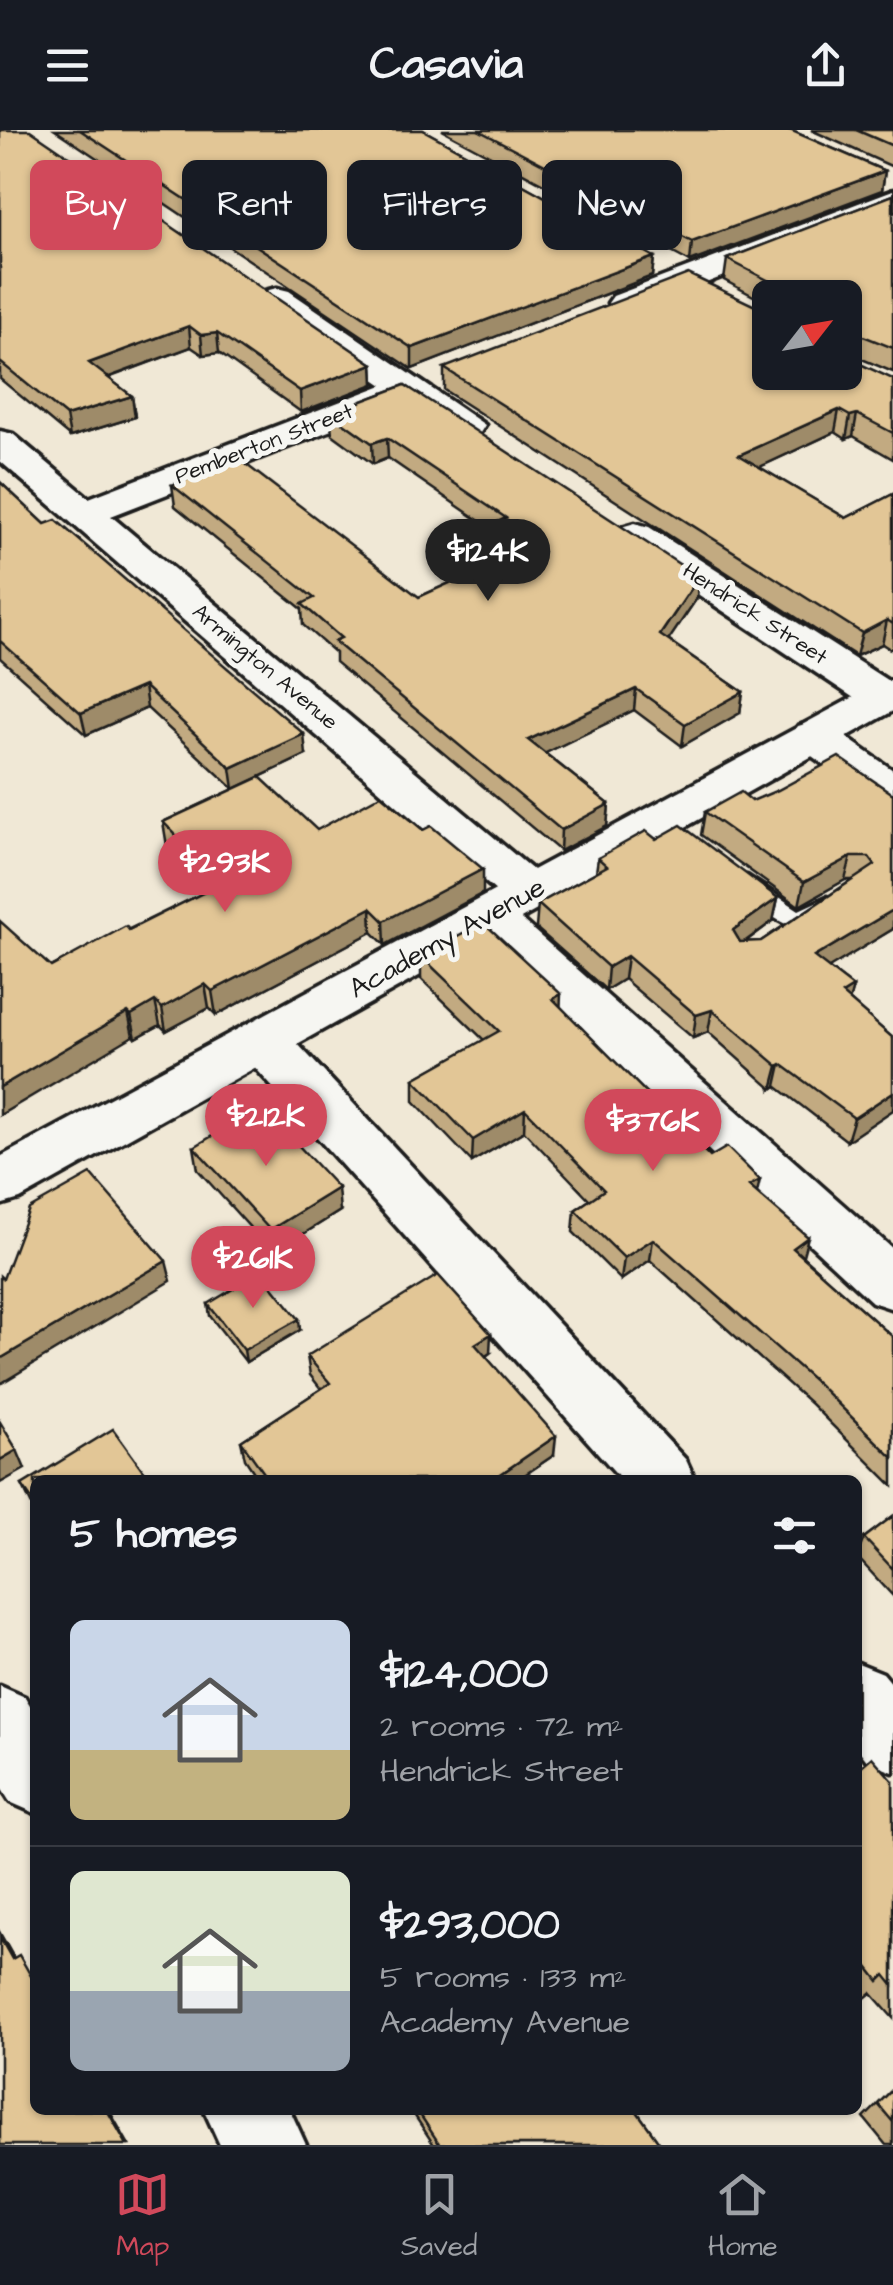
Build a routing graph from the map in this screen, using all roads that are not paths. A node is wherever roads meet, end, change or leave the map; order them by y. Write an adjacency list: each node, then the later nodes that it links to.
1 (887, 184): 4 (street)
2 (654, 260): 4 (street)
3 (243, 275): 8 (street)
4 (688, 278): 5 (street); 6 (street)
5 (721, 296)
6 (601, 312)
7 (444, 374): 8 (street, Pemberton Street)
8 (408, 387): 9 (street); 11 (street, Pemberton Street)
9 (490, 440)
10 (0, 442): 11 (street, Armington Avenue)
11 (82, 514): 18 (street, Armington Avenue)
12 (605, 516): 13 (street, Hendrick Street)
13 (888, 695): 14 (street, Academy Avenue)
14 (814, 736): 15 (street); 18 (street, Academy Avenue)
15 (893, 792)
16 (722, 865): 19 (lane)
17 (854, 890): 19 (lane)
18 (509, 905): 21 (street, Academy Avenue); 23 (street, Armington Avenue)
19 (798, 922): 20 (lane)
20 (772, 939)
21 (262, 1040): 22 (street, Academy Avenue); 24 (street)
22 (0, 1183)
23 (893, 1285)
24 (657, 1475)
25 (862, 1702): 27 (street)
26 (0, 1721): 28 (street)
27 (893, 1737)
28 (30, 1768)
29 (247, 2115): 30 (street)
30 (266, 2145)

